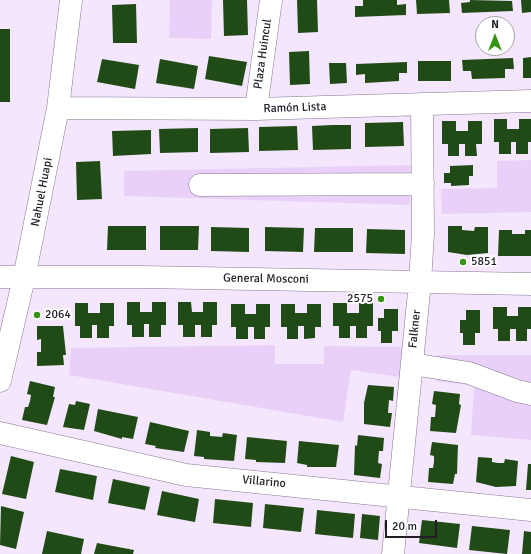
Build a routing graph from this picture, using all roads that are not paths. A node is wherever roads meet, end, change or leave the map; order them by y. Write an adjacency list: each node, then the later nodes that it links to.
1 (70, 0): 5 (street, Nahuel Huapi)
2 (271, 0): 6 (street, Plaza Huincul)
3 (531, 101): 4 (street, Ramón Lista)
4 (422, 104): 6 (street, Ramón Lista); 7 (street, Falkner)
5 (58, 108): 6 (street, Ramón Lista); 10 (street, Nahuel Huapi)
6 (256, 109)
7 (423, 184): 8 (street); 11 (street, Falkner)
8 (200, 185)
9 (0, 277): 10 (street, General Mosconi)
10 (24, 278): 11 (street, General Mosconi); 14 (street, Nahuel Huapi)
11 (420, 282): 12 (street, General Mosconi); 13 (street, Falkner)
12 (531, 284)
13 (412, 364): 15 (street); 17 (street, Falkner)
14 (0, 381)
15 (531, 394)
16 (0, 433): 17 (street, Villarino)
17 (398, 495): 18 (street, Villarino); 19 (street, Falkner)
18 (531, 510)
19 (393, 554)

